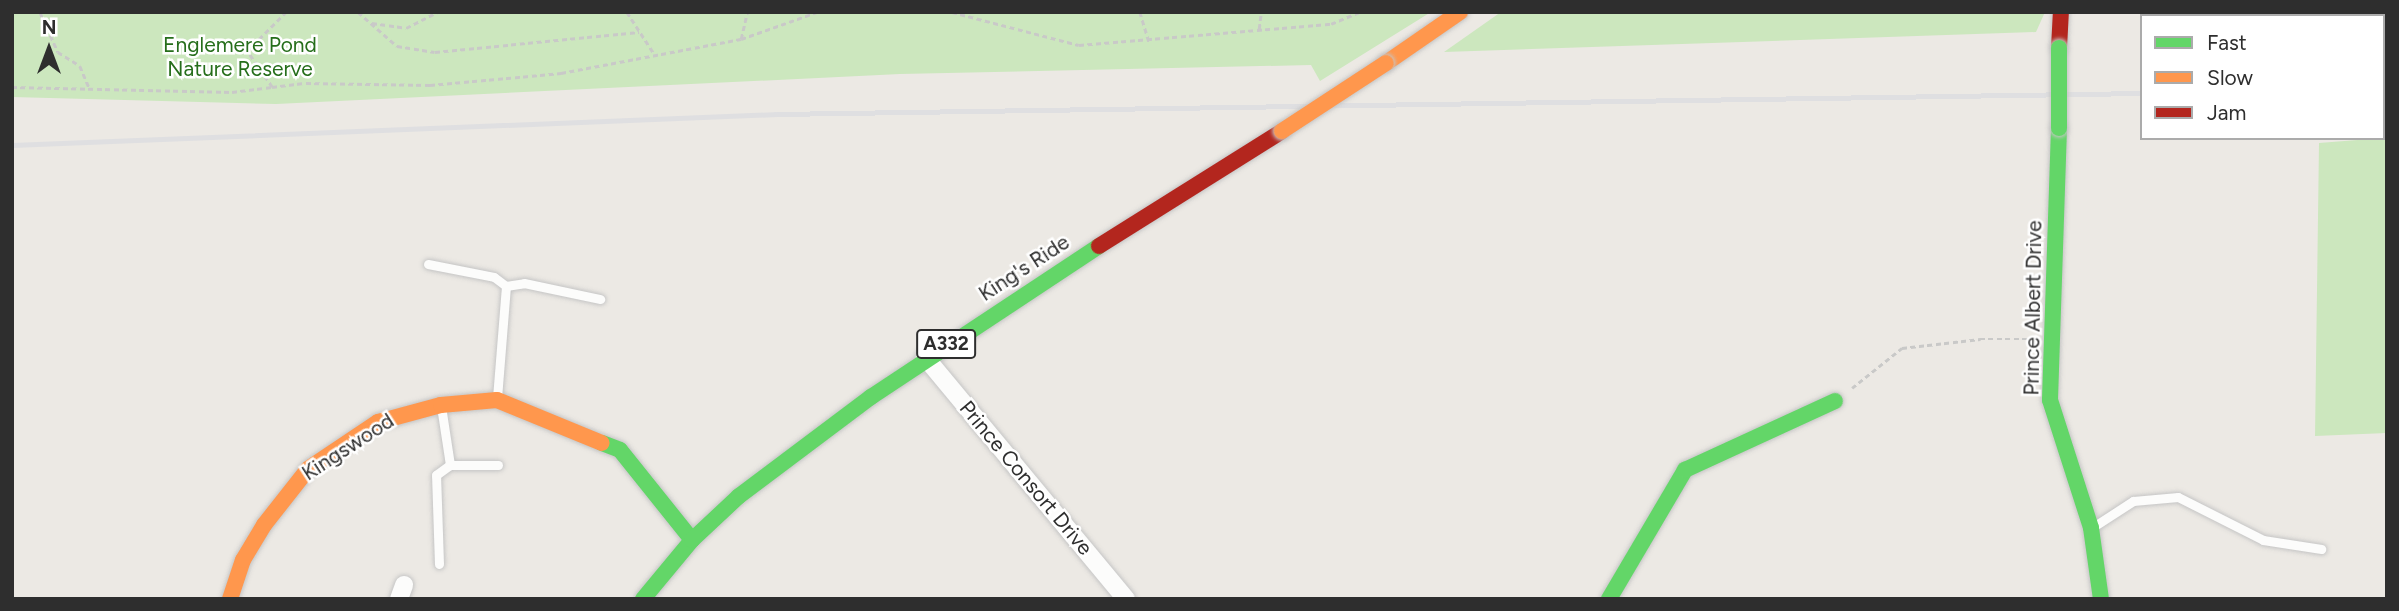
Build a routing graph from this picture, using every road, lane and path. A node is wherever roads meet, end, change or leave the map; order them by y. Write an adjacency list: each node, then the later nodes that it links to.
1 (40, 12): 22 (path)
2 (286, 12): 21 (path)
3 (358, 12): 14 (path)
4 (438, 12): 14 (path)
5 (627, 12): 16 (path)
6 (747, 12): 17 (path)
7 (817, 12): 17 (path)
8 (952, 12): 18 (path)
9 (1140, 12): 18 (path)
10 (1261, 12): 15 (path)
11 (1359, 12): 15 (path)
12 (1460, 12): 27 (street, King's Ride / A332, bridge)
13 (2061, 12): 26 (street, Prince Albert Drive, bridge)
14 (371, 23): 16 (path)
15 (1258, 29): 18 (path)
16 (639, 32): 19 (path)
17 (741, 39): 19 (path)
18 (1149, 43)
19 (655, 55): 21 (path)
20 (12, 87): 22 (path)
21 (272, 87): 22 (path)
22 (90, 89)
23 (428, 264): 24 (lane)
24 (506, 286): 25 (lane); 28 (lane)
25 (600, 299)
26 (2052, 339): 29 (path); 33 (street, Prince Albert Drive)
27 (925, 358): 34 (street, King's Ride / A332); 39 (street, Prince Consort Drive)
28 (496, 400): 30 (street, Kingswood); 34 (street, Kingswood)
29 (1835, 401): 40 (street)
30 (441, 405): 31 (lane); 37 (street, Kingswood)
31 (450, 465): 32 (lane); 36 (lane)
32 (498, 465)
33 (2091, 528): 35 (lane); 41 (street, Prince Albert Drive)
34 (692, 540): 38 (street, King's Ride / A332)
35 (2321, 550)
36 (439, 564)
37 (230, 599)
38 (643, 599)
39 (1126, 599)
40 (1609, 599)
41 (2101, 599)

